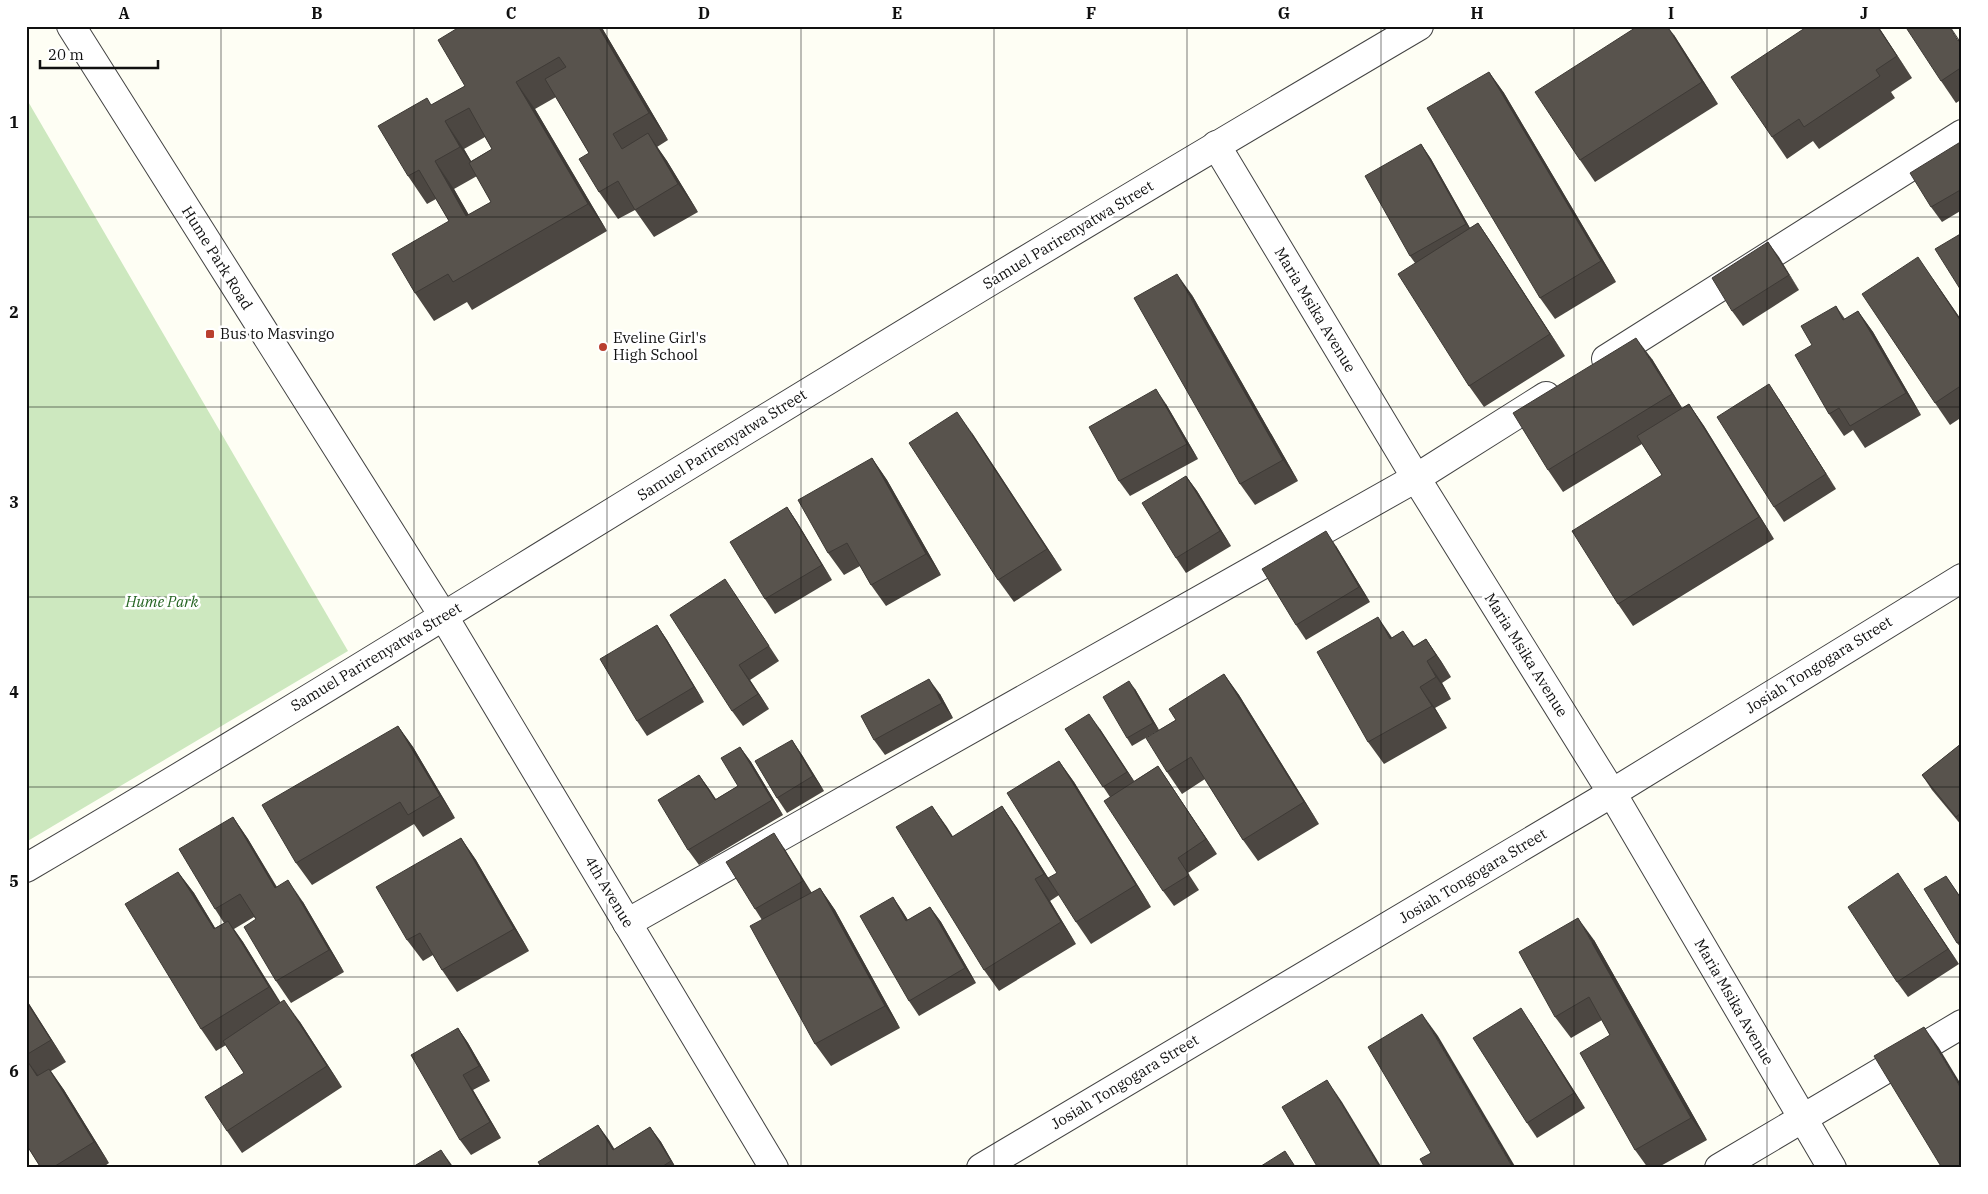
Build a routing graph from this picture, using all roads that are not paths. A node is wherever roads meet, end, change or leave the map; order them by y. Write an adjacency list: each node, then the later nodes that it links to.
1 (71, 26): 7 (street, Hume Park Road)
2 (1419, 26): 4 (street, Samuel Parirenyatwa Street)
3 (1962, 134): 5 (street)
4 (1216, 145): 5 (street, Maria Msika Avenue); 7 (street, Samuel Parirenyatwa Street)
5 (1416, 478): 8 (street, Maria Msika Avenue); 10 (street)
6 (1962, 578): 8 (street, Josiah Tongogara Street)
7 (444, 617): 9 (street, Samuel Parirenyatwa Street); 10 (street, 4th Avenue)
8 (1612, 794): 12 (street, Maria Msika Avenue); 14 (street, Josiah Tongogara Street)
9 (26, 868)
10 (627, 923): 13 (street, 4th Avenue)
11 (1962, 1024): 12 (street)
12 (1803, 1118): 15 (street); 16 (street, Maria Msika Avenue)
13 (774, 1168)
14 (981, 1168)
15 (1719, 1168)
16 (1832, 1168)

